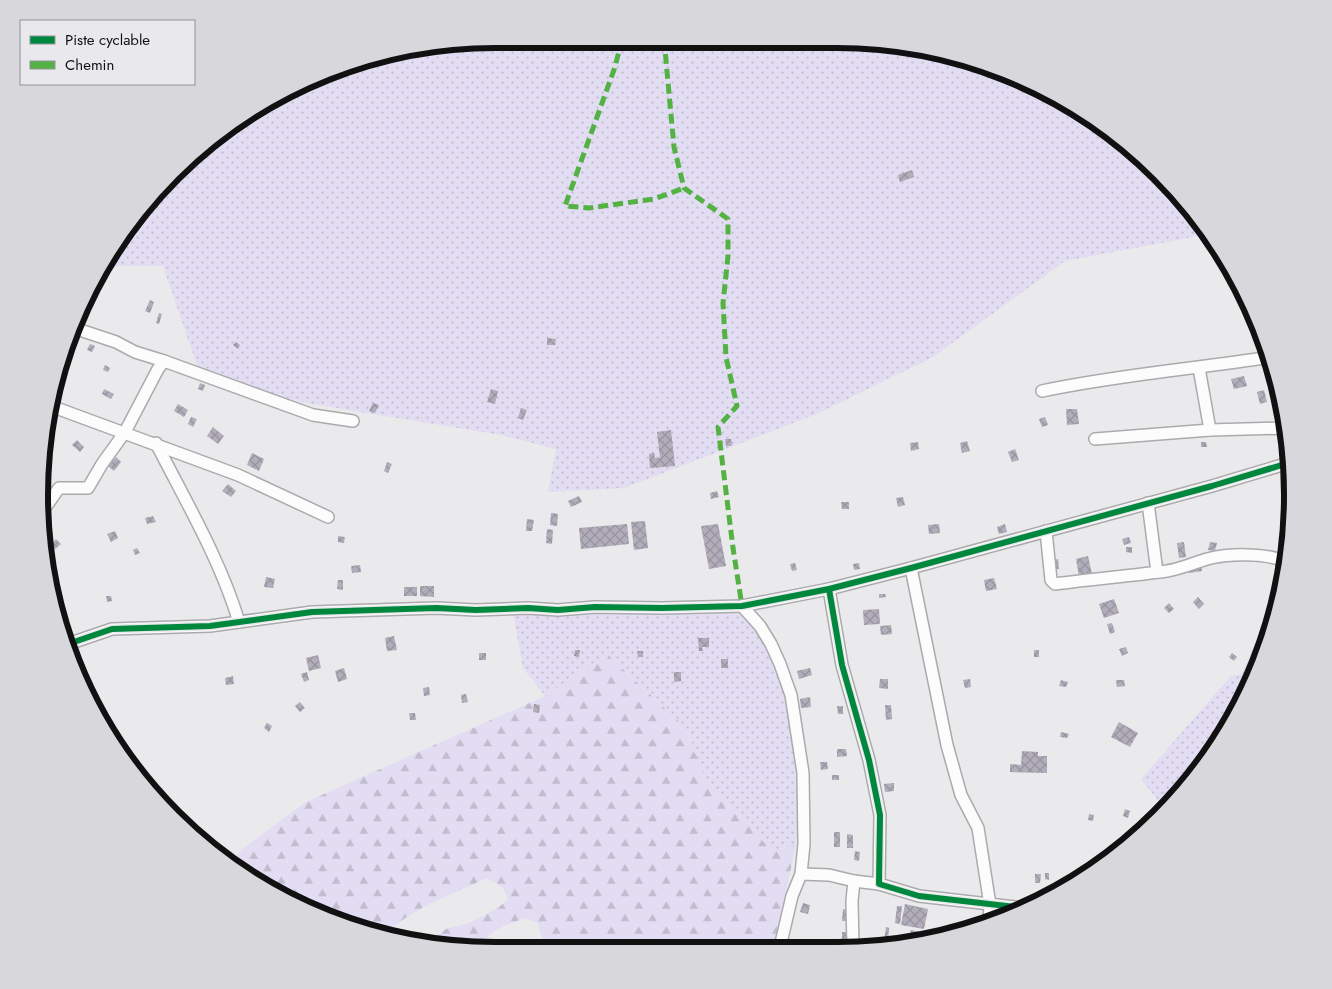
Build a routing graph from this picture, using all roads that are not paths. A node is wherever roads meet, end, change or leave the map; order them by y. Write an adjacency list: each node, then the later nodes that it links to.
1 (79, 330): 3 (street)
2 (1263, 358): 4 (street)
3 (164, 361): 7 (street); 10 (street)
4 (1200, 368): 5 (street); 9 (street)
5 (1042, 390)
6 (56, 408): 10 (street)
7 (353, 421)
8 (1280, 428): 9 (street)
9 (1210, 430): 11 (street)
10 (125, 432): 12 (street); 15 (street)
11 (1095, 439)
12 (156, 443): 16 (street); 23 (street)
13 (1284, 464): 14 (street)
14 (1148, 503): 17 (street); 20 (street)
15 (48, 504)
16 (328, 517)
17 (1046, 531): 19 (street); 20 (street)
18 (1280, 559): 20 (street)
19 (911, 568): 21 (street); 28 (street)
20 (1157, 572)
21 (829, 589): 22 (street); 27 (street)
22 (742, 606): 23 (street); 25 (street)
23 (239, 622): 24 (street)
24 (73, 642)
25 (801, 874): 26 (street); 32 (street)
26 (854, 881): 27 (street); 31 (street)
27 (879, 884): 28 (street)
28 (990, 905): 29 (street); 30 (street)
29 (1010, 907)
30 (989, 915)
31 (853, 941)
32 (781, 942)

